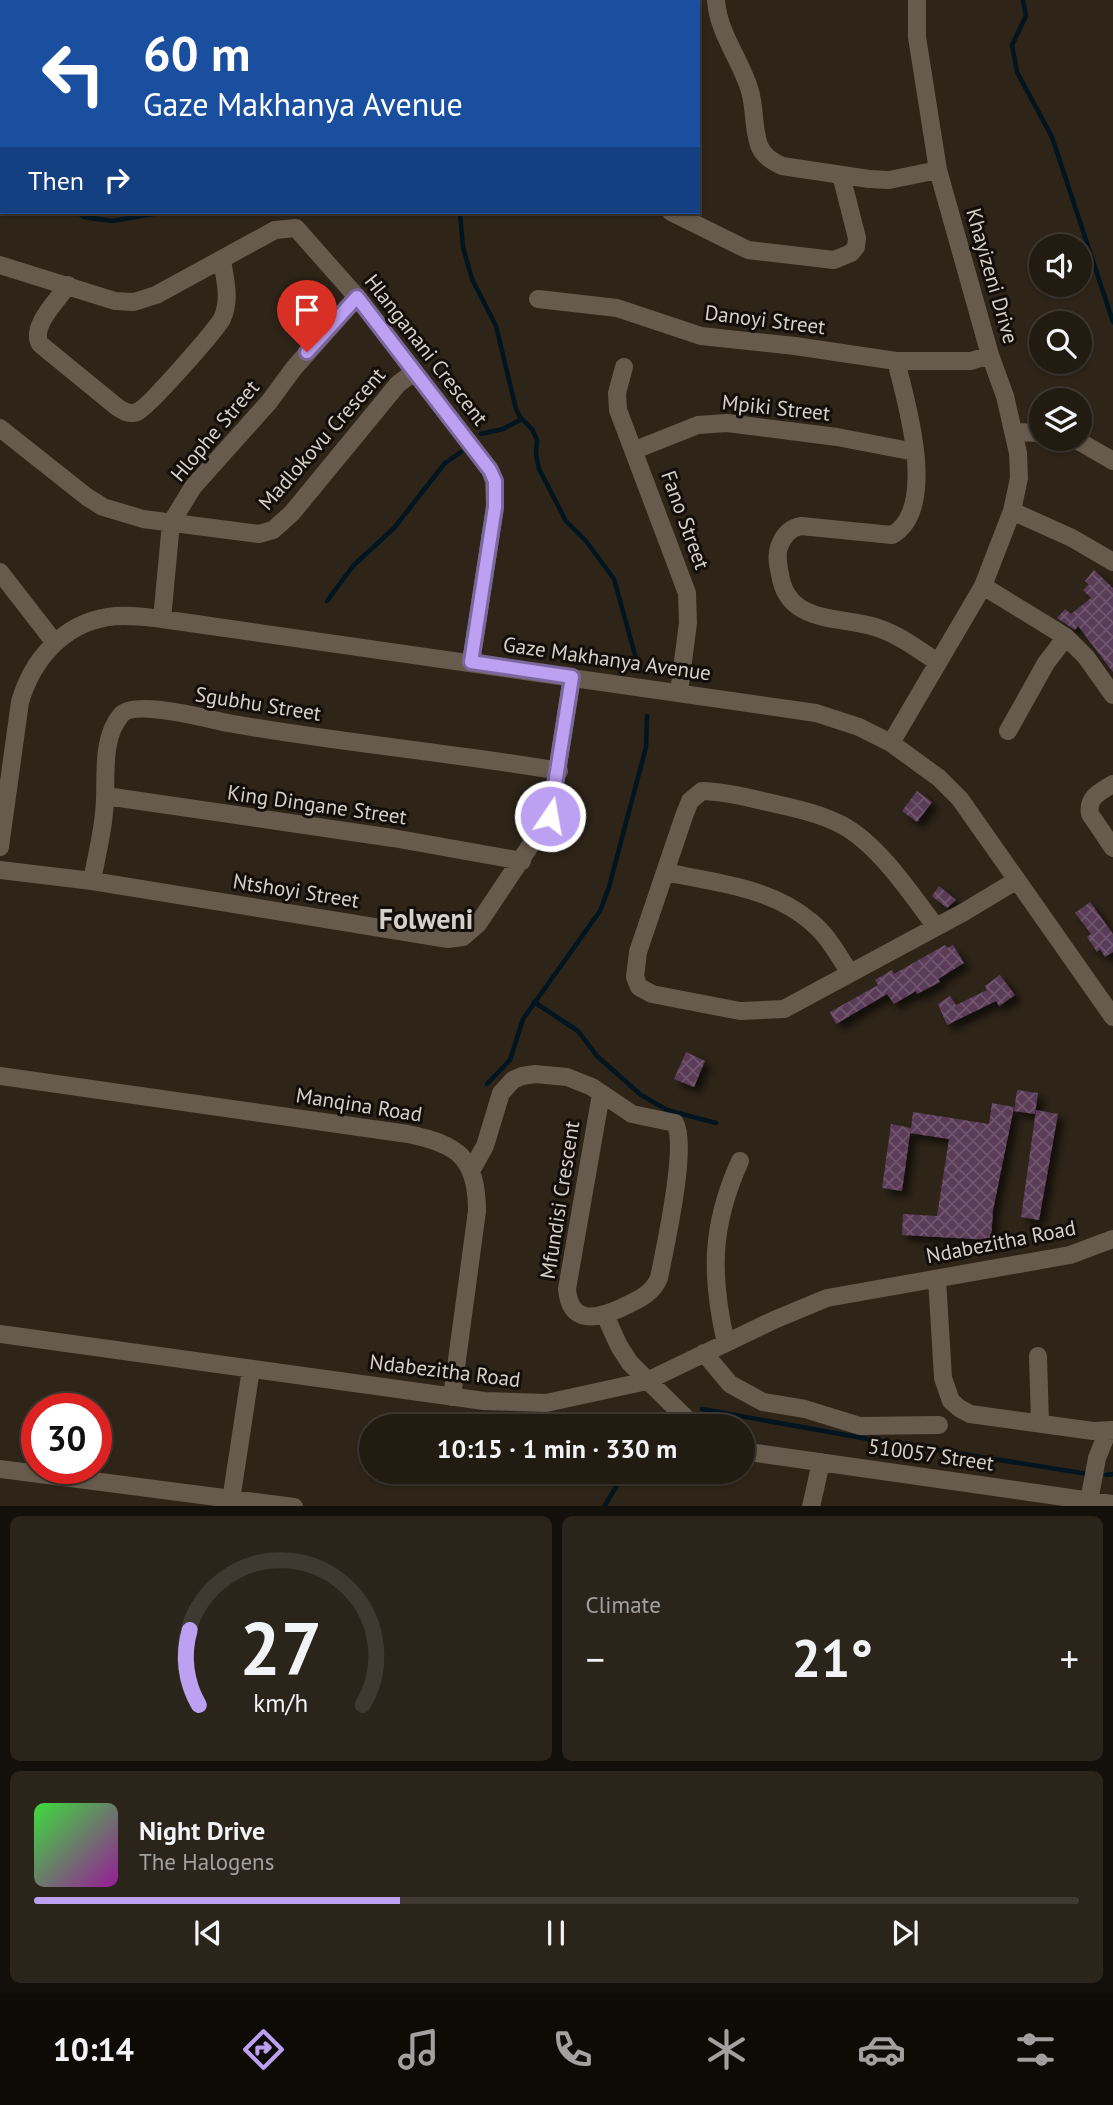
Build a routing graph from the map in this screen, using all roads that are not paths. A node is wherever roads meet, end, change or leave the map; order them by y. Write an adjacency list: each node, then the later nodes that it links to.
1 (716, 0): 4 (street)
2 (917, 0): 3 (street, Khayizeni Drive)
3 (938, 170): 4 (street); 11 (street, Khayizeni Drive)
4 (841, 175): 5 (street)
5 (675, 214)
6 (222, 260): 8 (street, Hlanganani Crescent); 8 (street); 9 (street, Hlanganani Crescent)
7 (0, 265): 8 (street, Hlanganani Crescent)
8 (68, 285)
9 (357, 297): 14 (street, Hlanganani Crescent); 23 (street, Hlophe Street)
10 (538, 299): 12 (street, Danoyi Street)
11 (990, 355): 12 (street, Danoyi Street); 16 (street, Khayizeni Drive)
12 (896, 361): 20 (street)
13 (624, 367): 19 (street, Fano Street)
14 (414, 372): 23 (street, Madlokovu Crescent); 30 (street, Hlanganani Crescent)
15 (0, 428): 23 (street, Madlokovu Crescent)
16 (1014, 432): 17 (street); 22 (street, Khayizeni Drive)
17 (1029, 433)
18 (1092, 449): 21 (street)
19 (635, 450): 20 (street, Mpiki Street); 33 (street, Fano Street)
20 (915, 452): 31 (street)
21 (1113, 461)
22 (1012, 511): 24 (street); 26 (street, Khayizeni Drive)
23 (172, 523): 27 (street, Hlophe Street)
24 (1113, 562)
25 (0, 572): 29 (street)
26 (983, 586): 28 (street); 31 (street, Khayizeni Drive)
27 (162, 619): 29 (street, Gaze Makhanya Avenue); 30 (street, Gaze Makhanya Avenue)
28 (1066, 637): 34 (street); 35 (street)
29 (55, 643): 40 (street, Gaze Makhanya Avenue)
30 (471, 662): 32 (street, Gaze Makhanya Avenue)
31 (937, 662): 36 (street, Khayizeni Drive)
32 (572, 677): 33 (street, Gaze Makhanya Avenue); 37 (street, Ntshoyi Street)
33 (679, 692): 36 (street, Gaze Makhanya Avenue)
34 (1113, 695)
35 (1008, 731)
36 (891, 743): 45 (street, Gaze Makhanya Avenue)
37 (559, 771): 39 (street, Sgubhu Street); 42 (street, Ntshoyi Street)
38 (1113, 784): 41 (street)
39 (106, 796): 42 (street, King Dingane Street); 46 (street, Sgubhu Street)
40 (0, 847)
41 (1113, 848)
42 (522, 861): 46 (street, Ntshoyi Street)
43 (0, 870): 46 (street, Ntshoyi Street)
44 (666, 872): 47 (street); 48 (street); 48 (street)
45 (1017, 880): 47 (street); 49 (street, Gaze Makhanya Avenue)
46 (92, 881)
47 (936, 927): 48 (street)
48 (850, 973)
49 (1113, 1017)
50 (0, 1076): 53 (street, Manqina Road)
51 (601, 1094): 53 (street); 56 (street, Mfundisi Crescent); 56 (street)
52 (740, 1161): 58 (street)
53 (472, 1169): 63 (street)
54 (1113, 1239): 55 (street, Ndabezitha Road)
55 (937, 1279): 58 (street, Ndabezitha Road); 65 (street)
56 (606, 1315): 62 (street)
57 (0, 1334): 61 (street, Ndabezitha Road)
58 (726, 1343): 59 (street, Ndabezitha Road)
59 (704, 1353): 62 (street, Ndabezitha Road); 66 (street)
60 (1038, 1356): 65 (street)
61 (251, 1369): 63 (street, Ndabezitha Road); 71 (street)
62 (647, 1381): 63 (street, Ndabezitha Road); 64 (street)
63 (452, 1397)
64 (681, 1414)
65 (1040, 1423): 67 (street)
66 (939, 1425)
67 (1110, 1431): 72 (street)
68 (755, 1453): 69 (street, 510057 Street)
69 (821, 1462): 72 (street, 510057 Street); 75 (street)
70 (0, 1469): 71 (street)
71 (230, 1502): 74 (street)
72 (1088, 1503): 73 (street, 510057 Street)
73 (1113, 1504)
74 (281, 1506)
75 (811, 1506)

